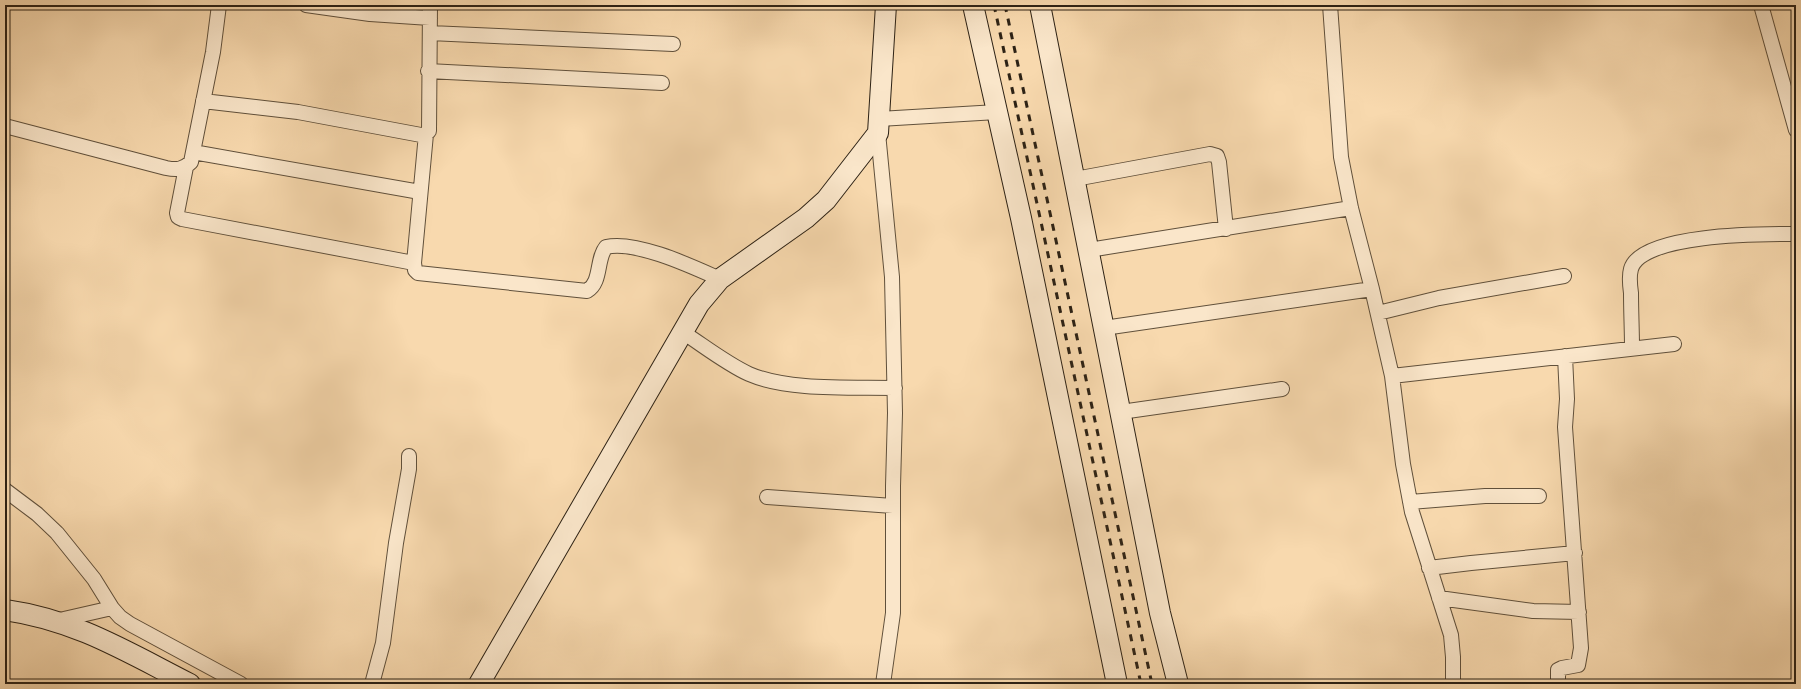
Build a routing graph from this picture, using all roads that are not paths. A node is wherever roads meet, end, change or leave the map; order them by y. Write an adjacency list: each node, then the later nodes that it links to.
1 (219, 5): 13 (street)
2 (306, 5): 8 (street)
3 (886, 5): 16 (street)
4 (973, 5): 14 (street)
5 (1040, 5): 21 (street)
6 (1330, 5): 23 (street)
7 (1761, 5): 17 (street)
8 (430, 12): 9 (street)
9 (430, 33): 10 (street); 11 (street)
10 (673, 44)
11 (428, 71): 12 (street); 18 (street)
12 (662, 83)
13 (203, 101): 18 (street); 19 (street)
14 (997, 112): 16 (street); 59 (street)
15 (5, 126): 20 (street)
16 (879, 126): 29 (street); 38 (street)
17 (1796, 130)
18 (426, 134): 22 (street)
19 (193, 152): 20 (street); 22 (street)
20 (186, 167): 27 (street)
21 (1075, 179): 24 (street); 26 (street)
22 (420, 192): 27 (street)
23 (1351, 208): 24 (street); 30 (street)
24 (1226, 229): 26 (street)
25 (1796, 234): 35 (street)
26 (1089, 250): 32 (street)
27 (414, 263): 29 (street)
28 (1564, 276): 31 (street)
29 (720, 279): 33 (street)
30 (1372, 289): 31 (street); 32 (street)
31 (1378, 313): 37 (street)
32 (1104, 328): 40 (street)
33 (684, 333): 38 (street); 57 (street)
34 (1674, 344): 35 (street)
35 (1632, 348): 36 (street)
36 (1565, 356): 37 (street); 47 (street)
37 (1392, 376): 45 (street)
38 (895, 388): 46 (street)
39 (1282, 389): 40 (street)
40 (1121, 412): 60 (street)
41 (409, 456): 56 (street)
42 (5, 490): 50 (street)
43 (1539, 496): 45 (street)
44 (767, 497): 46 (street)
45 (1410, 502): 48 (street)
46 (893, 506): 58 (street)
47 (1575, 553): 48 (street); 52 (street)
48 (1430, 568): 49 (street)
49 (1439, 598): 52 (street); 61 (street)
50 (112, 608): 53 (street); 55 (street)
51 (5, 610): 53 (street)
52 (1579, 612): 62 (street)
53 (55, 621): 54 (street)
54 (190, 684)
55 (241, 684)
56 (372, 684)
57 (479, 684)
58 (882, 684)
59 (1117, 684)
60 (1178, 684)
61 (1453, 684)
62 (1558, 684)

